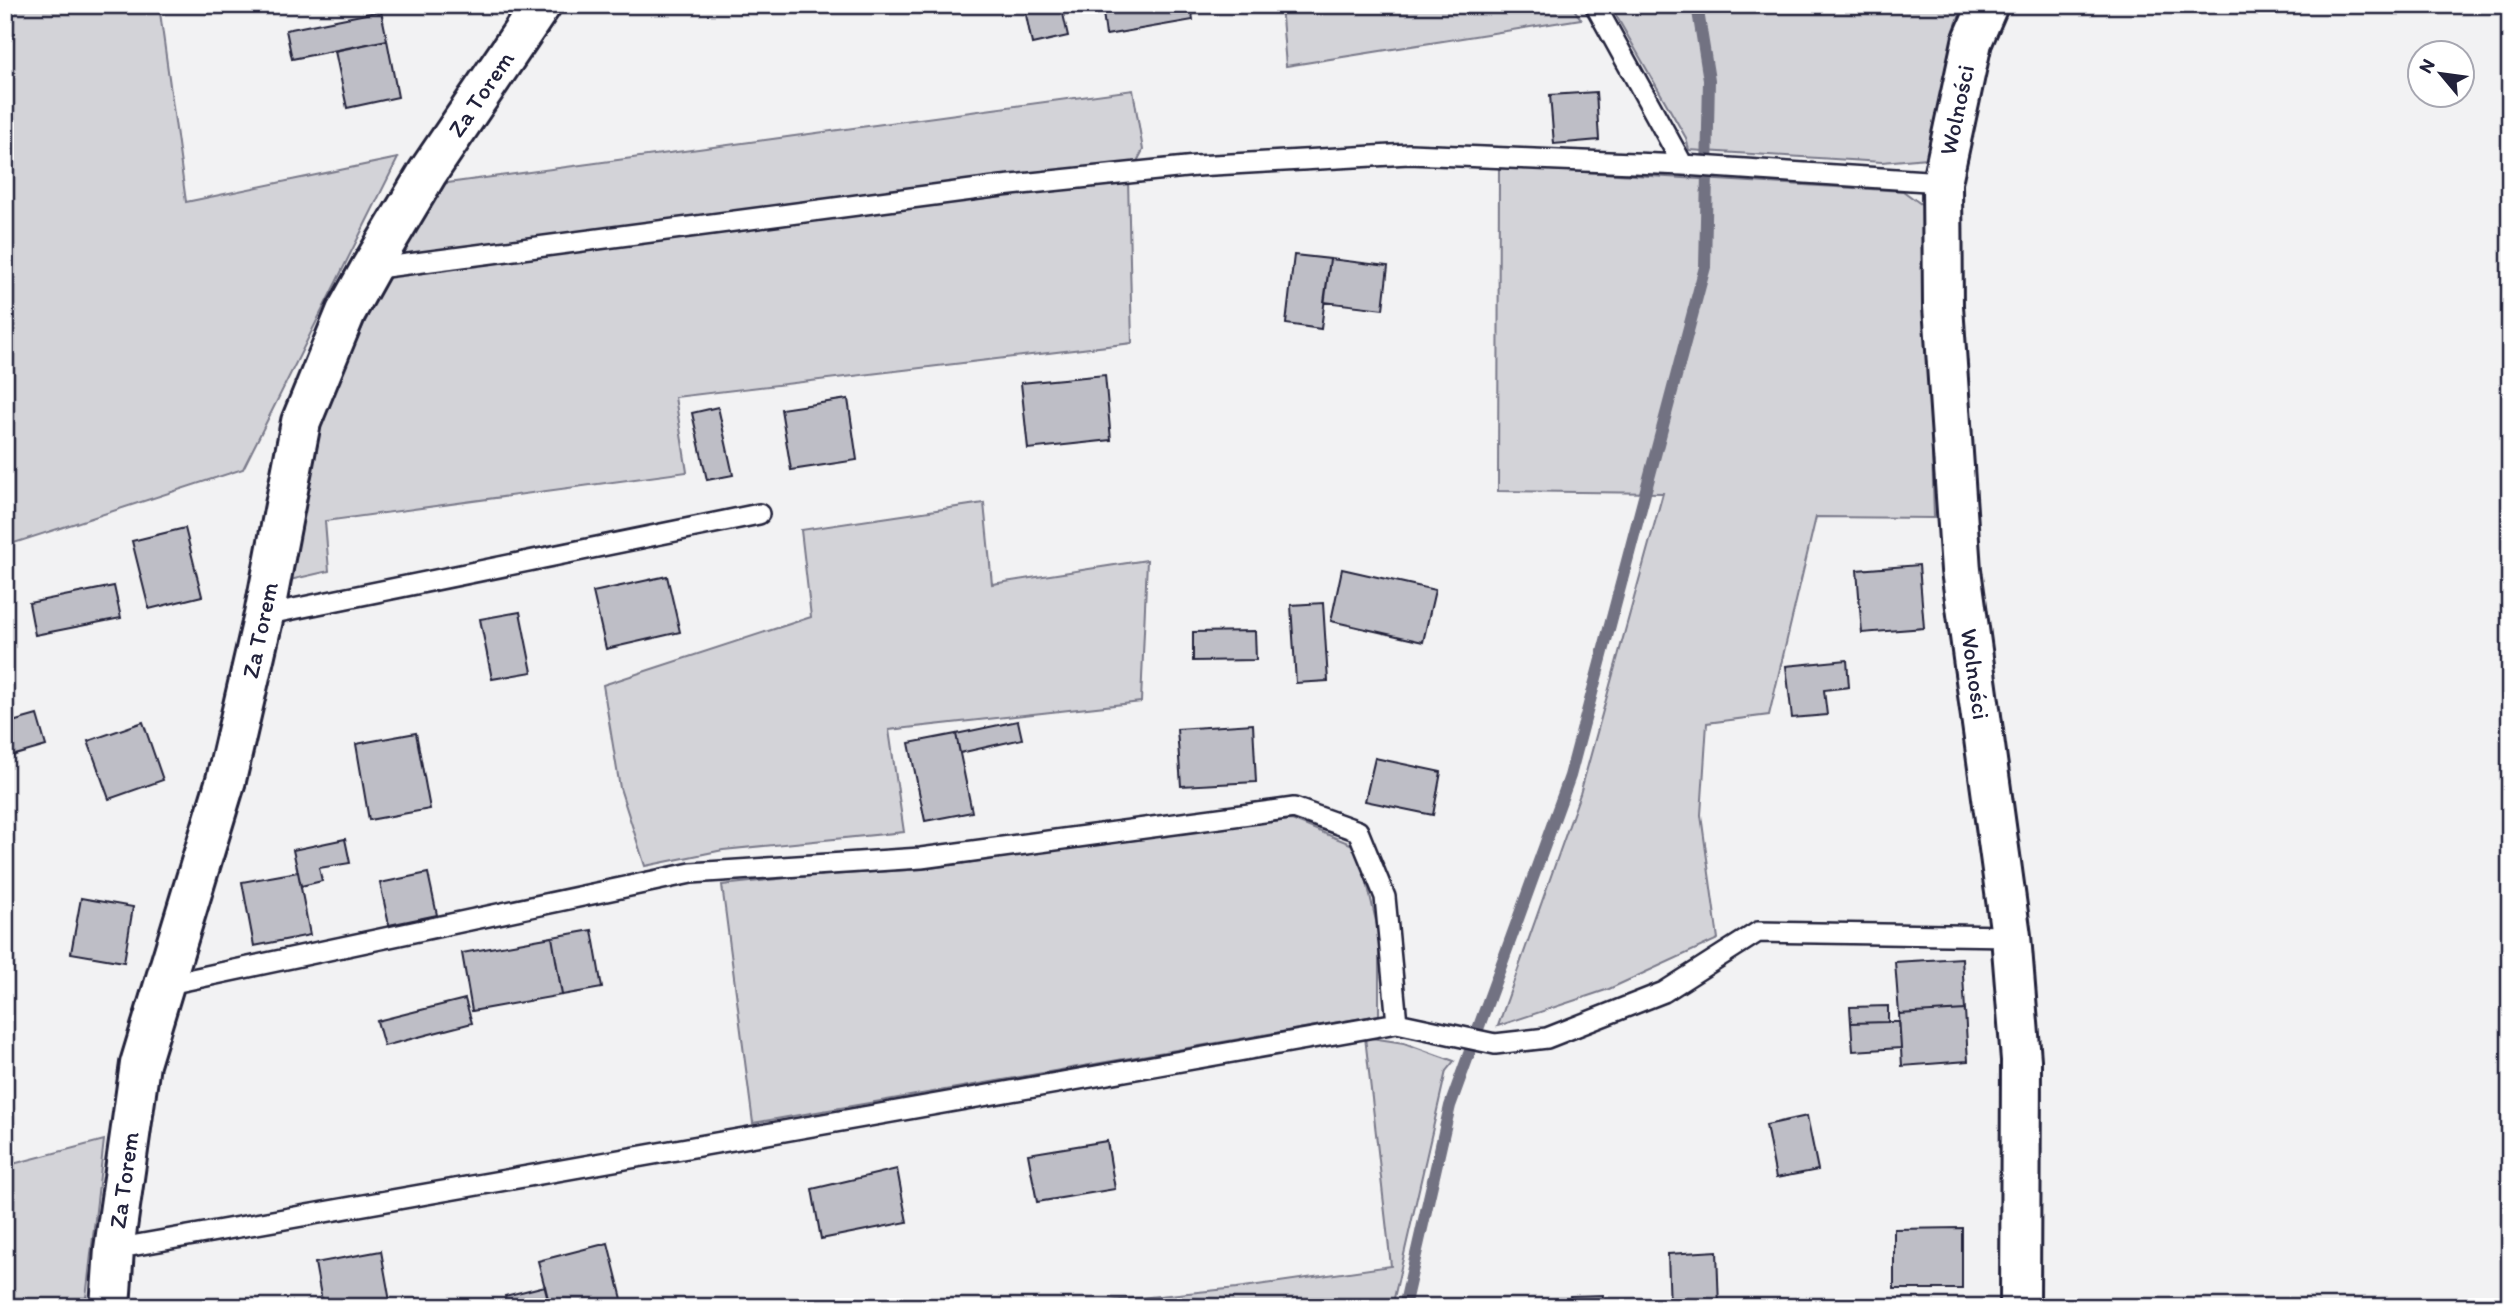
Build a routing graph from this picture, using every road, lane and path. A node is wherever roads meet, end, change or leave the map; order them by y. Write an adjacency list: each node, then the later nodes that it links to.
1 (541, 5): 6 (street, Za Torem)
2 (1595, 5): 4 (lane)
3 (1988, 5): 5 (street, Wolności)
4 (1683, 165): 5 (lane); 6 (lane)
5 (1942, 182): 9 (street, Wolności)
6 (370, 269): 8 (street, Za Torem)
7 (760, 514): 8 (lane)
8 (264, 615): 10 (street, Za Torem)
9 (2011, 936): 11 (lane); 14 (street, Wolności)
10 (164, 985): 11 (lane); 12 (street, Za Torem)
11 (1397, 1023): 12 (lane)
12 (114, 1249): 13 (street, Za Torem)
13 (110, 1307)
14 (2020, 1307)

